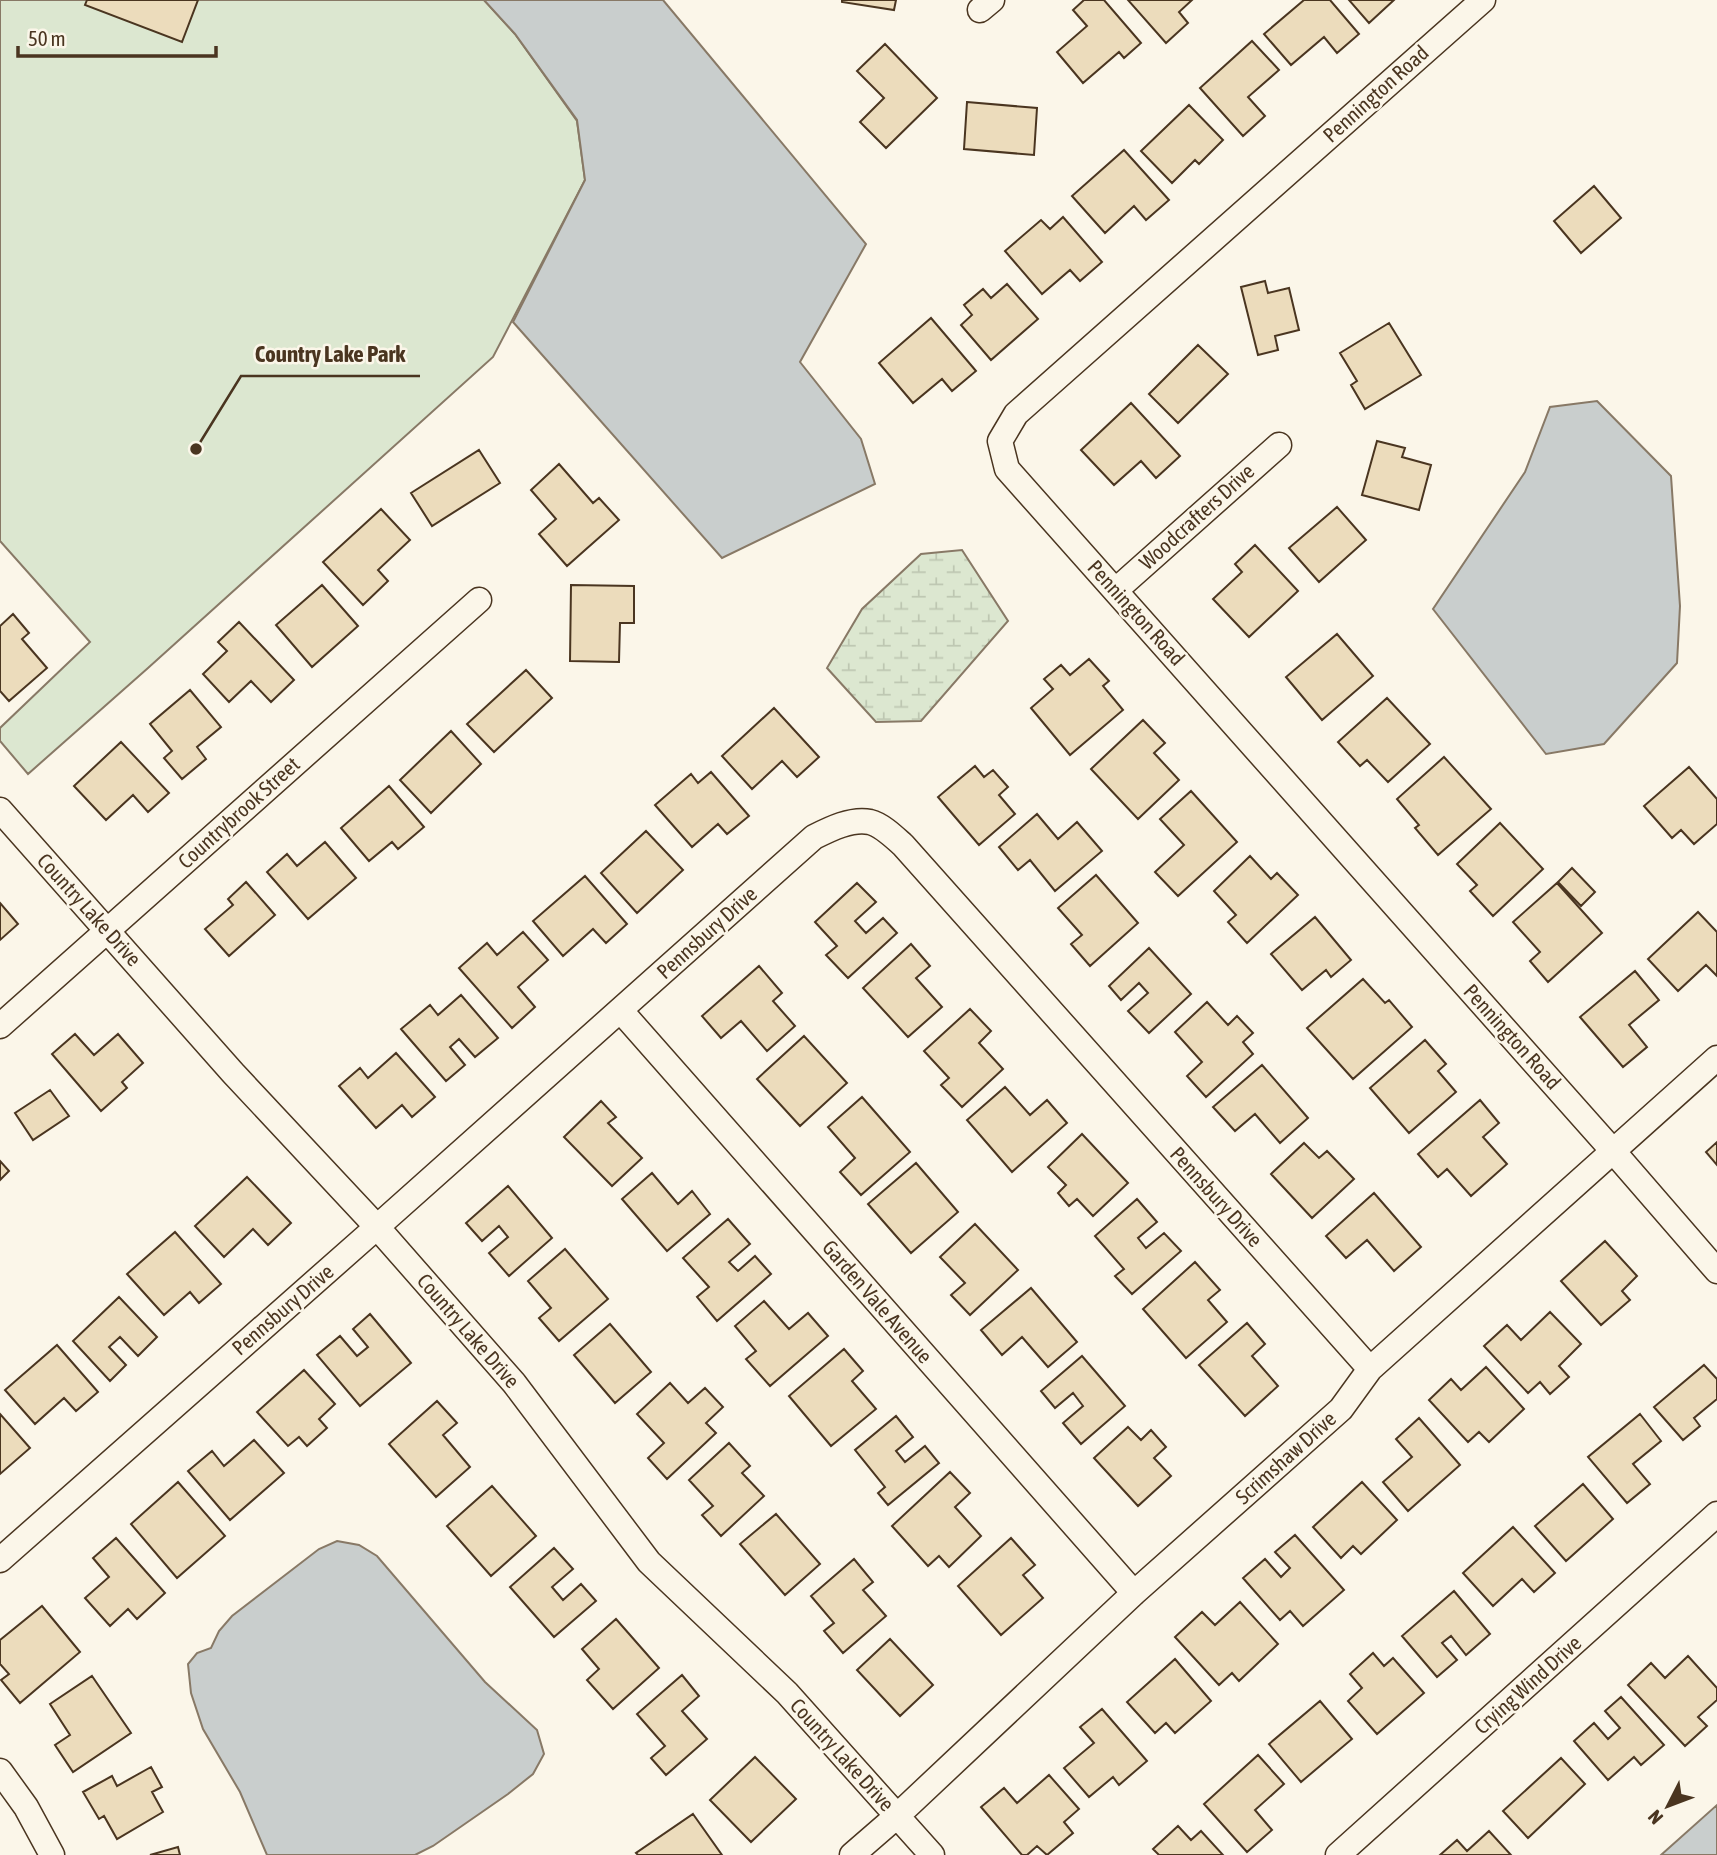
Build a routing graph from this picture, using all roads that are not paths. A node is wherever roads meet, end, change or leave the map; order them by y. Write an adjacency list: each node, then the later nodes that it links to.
1 (1483, 0): 3 (street, Pennington Road)
2 (1279, 445): 3 (street, Woodcrafters Drive)
3 (1116, 590): 10 (street, Pennington Road)
4 (478, 600): 6 (street, Countrybrook Street)
5 (0, 810): 6 (street, Country Lake Drive)
6 (107, 930): 8 (street, Countrybrook Street); 11 (street, Country Lake Drive)
7 (621, 1011): 11 (street, Pennsbury Drive); 13 (street, Pennsbury Drive); 16 (street, Garden Vale Avenue)
8 (0, 1026)
9 (1717, 1058): 10 (street, Scrimshaw Drive)
10 (1613, 1151): 12 (street, Pennington Road); 13 (street, Scrimshaw Drive)
11 (377, 1227): 15 (street, Pennsbury Drive); 18 (street, Country Lake Drive)
12 (1717, 1271)
13 (1370, 1369): 16 (street, Scrimshaw Drive)
14 (1717, 1514): 22 (street, Crying Wind Drive)
15 (0, 1560)
16 (1135, 1593): 18 (street, Scrimshaw Drive)
17 (0, 1771): 19 (street)
18 (897, 1816): 20 (street, Scrimshaw Drive); 21 (street, Country Lake Drive)
19 (52, 1855)
20 (852, 1855)
21 (932, 1855)
22 (1338, 1855)

